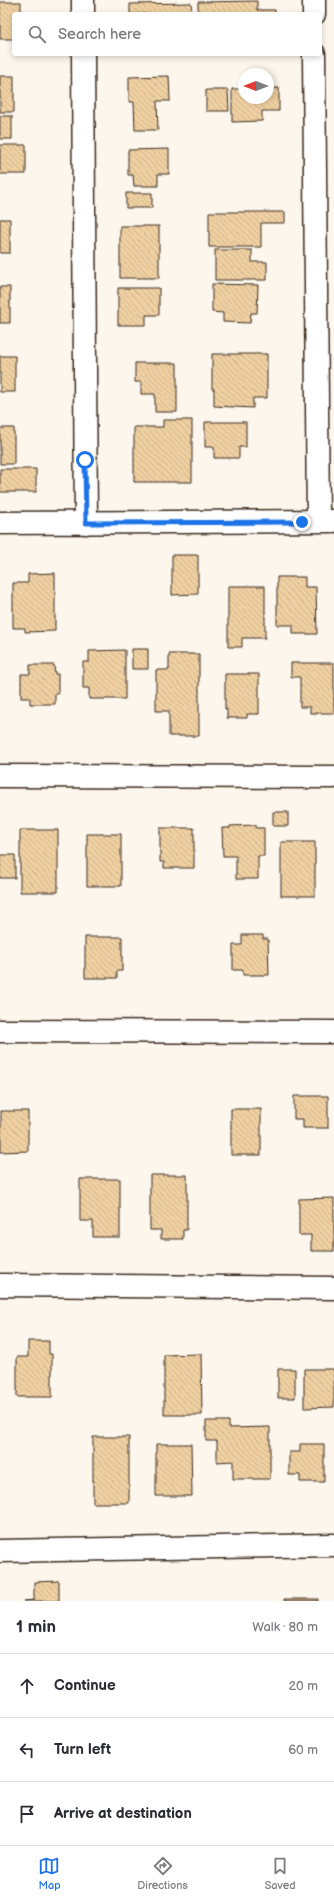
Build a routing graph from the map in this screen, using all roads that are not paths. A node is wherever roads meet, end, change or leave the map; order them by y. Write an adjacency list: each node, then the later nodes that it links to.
1 (83, 0): 3 (street)
2 (314, 0): 4 (street)
3 (83, 12)
4 (314, 12)
5 (83, 56): 9 (street)
6 (314, 56): 7 (street)
7 (326, 521): 9 (street)
8 (0, 523): 9 (street)
9 (86, 523)
10 (0, 776): 11 (street)
11 (334, 777)
12 (0, 1031): 13 (street)
13 (334, 1032)
14 (0, 1285): 15 (street)
15 (334, 1288)
16 (334, 1545): 17 (street)
17 (0, 1550)

